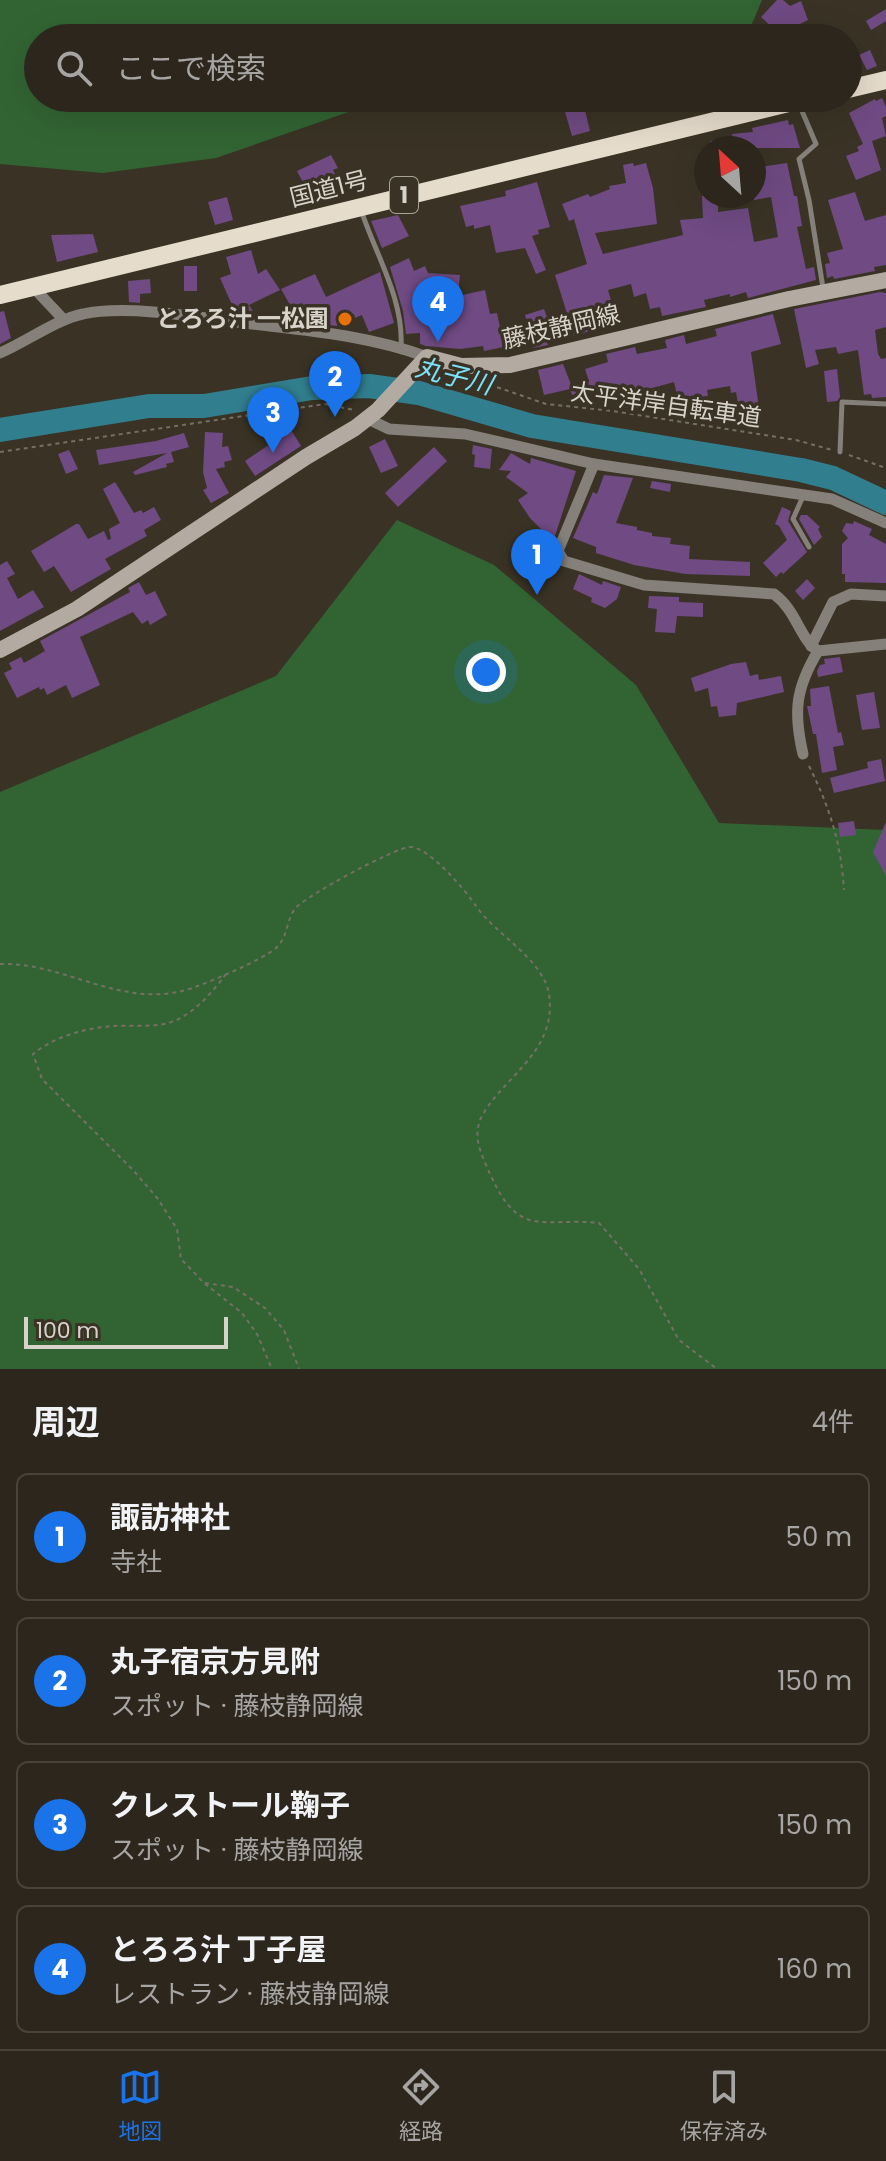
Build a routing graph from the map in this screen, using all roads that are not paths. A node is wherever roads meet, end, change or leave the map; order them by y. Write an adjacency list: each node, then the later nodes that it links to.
1 (886, 80): 2 (highway)
2 (862, 86)
3 (749, 112): 5 (highway, 国道1号 / 1)
4 (807, 112): 8 (lane)
5 (359, 206): 7 (highway, 国道1号 / 1); 11 (lane)
6 (886, 280): 8 (main road, 藤枝静岡線)
7 (33, 287): 9 (highway, 国道1号 / 1); 10 (street)
8 (824, 293): 13 (main road, 藤枝静岡線)
9 (0, 295)
10 (64, 320): 11 (street); 12 (street)
11 (401, 347): 13 (street)
12 (0, 353)
13 (427, 357): 15 (main road)
14 (886, 404): 16 (lane)
15 (373, 414): 17 (street); 24 (main road)
16 (840, 452)
17 (594, 464): 18 (street); 23 (street)
18 (804, 494): 19 (street); 20 (lane)
19 (886, 523)
20 (809, 547)
21 (886, 596): 23 (street)
22 (886, 644): 23 (street)
23 (815, 648): 25 (street)
24 (0, 650)
25 (803, 754)

